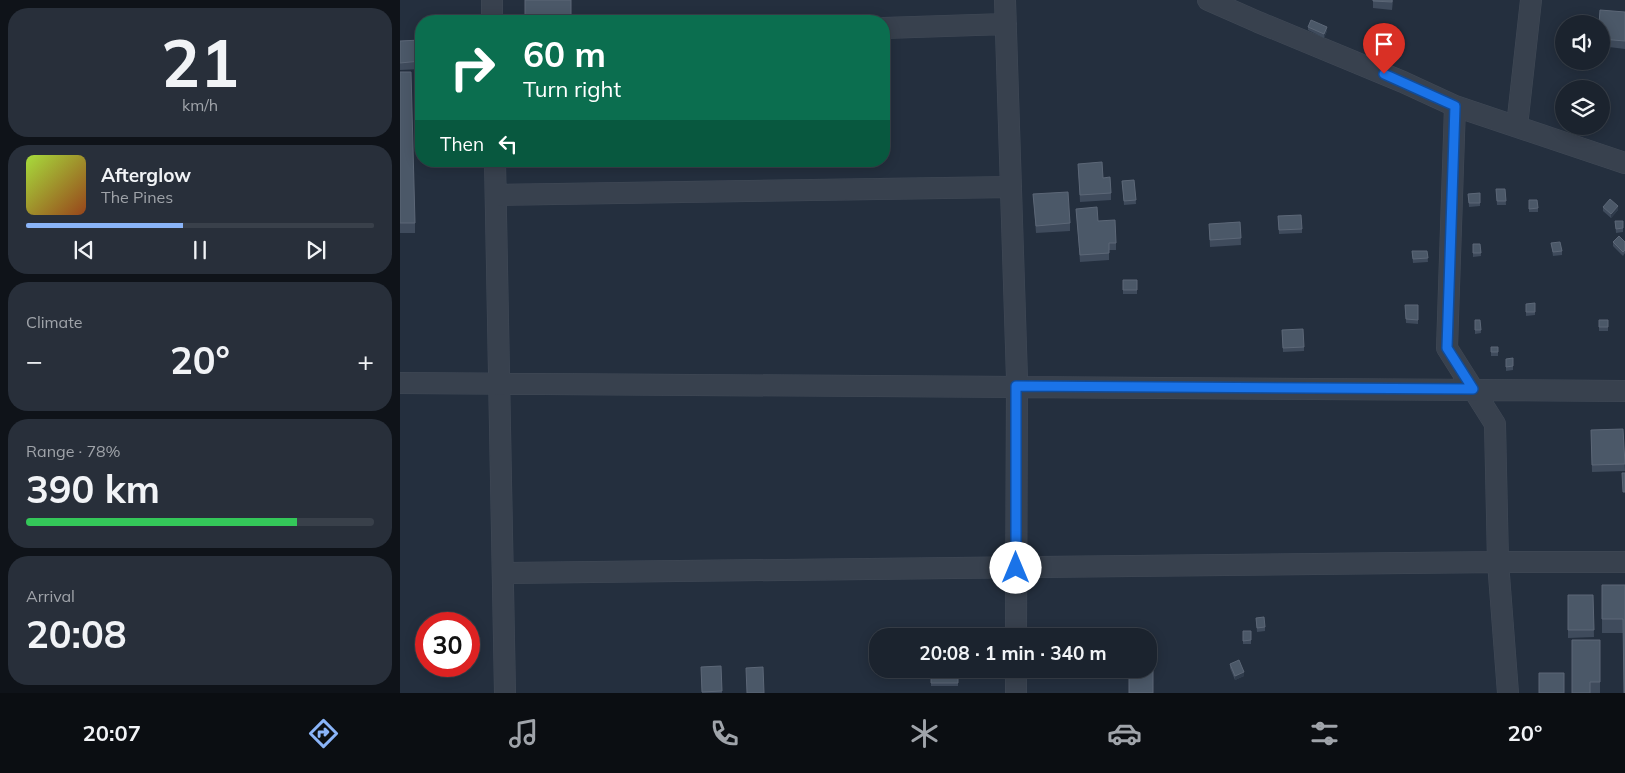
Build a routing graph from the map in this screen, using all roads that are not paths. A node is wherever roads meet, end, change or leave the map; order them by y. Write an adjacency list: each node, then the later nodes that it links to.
1 (492, 0): 5 (street)
2 (1006, 0): 6 (street)
3 (1208, 0): 8 (street)
4 (1530, 0): 9 (street)
5 (492, 15)
6 (1006, 24): 7 (street); 12 (street)
7 (890, 28)
8 (1455, 106): 9 (street); 17 (street)
9 (1517, 126): 10 (street)
10 (1625, 163)
11 (495, 167): 13 (street)
12 (1011, 187): 13 (street); 16 (street)
13 (496, 195): 15 (street)
14 (400, 383): 15 (street)
15 (499, 383): 16 (street); 22 (street)
16 (1016, 386): 17 (street); 21 (street)
17 (1473, 389): 18 (street); 19 (street)
18 (1625, 391)
19 (1498, 562): 20 (street); 21 (street); 27 (street)
20 (1625, 562)
21 (1016, 568): 22 (street); 23 (street)
22 (503, 573): 25 (street)
23 (1016, 628)
24 (1016, 678): 26 (street)
25 (505, 693)
26 (1016, 693)
27 (1508, 693)

